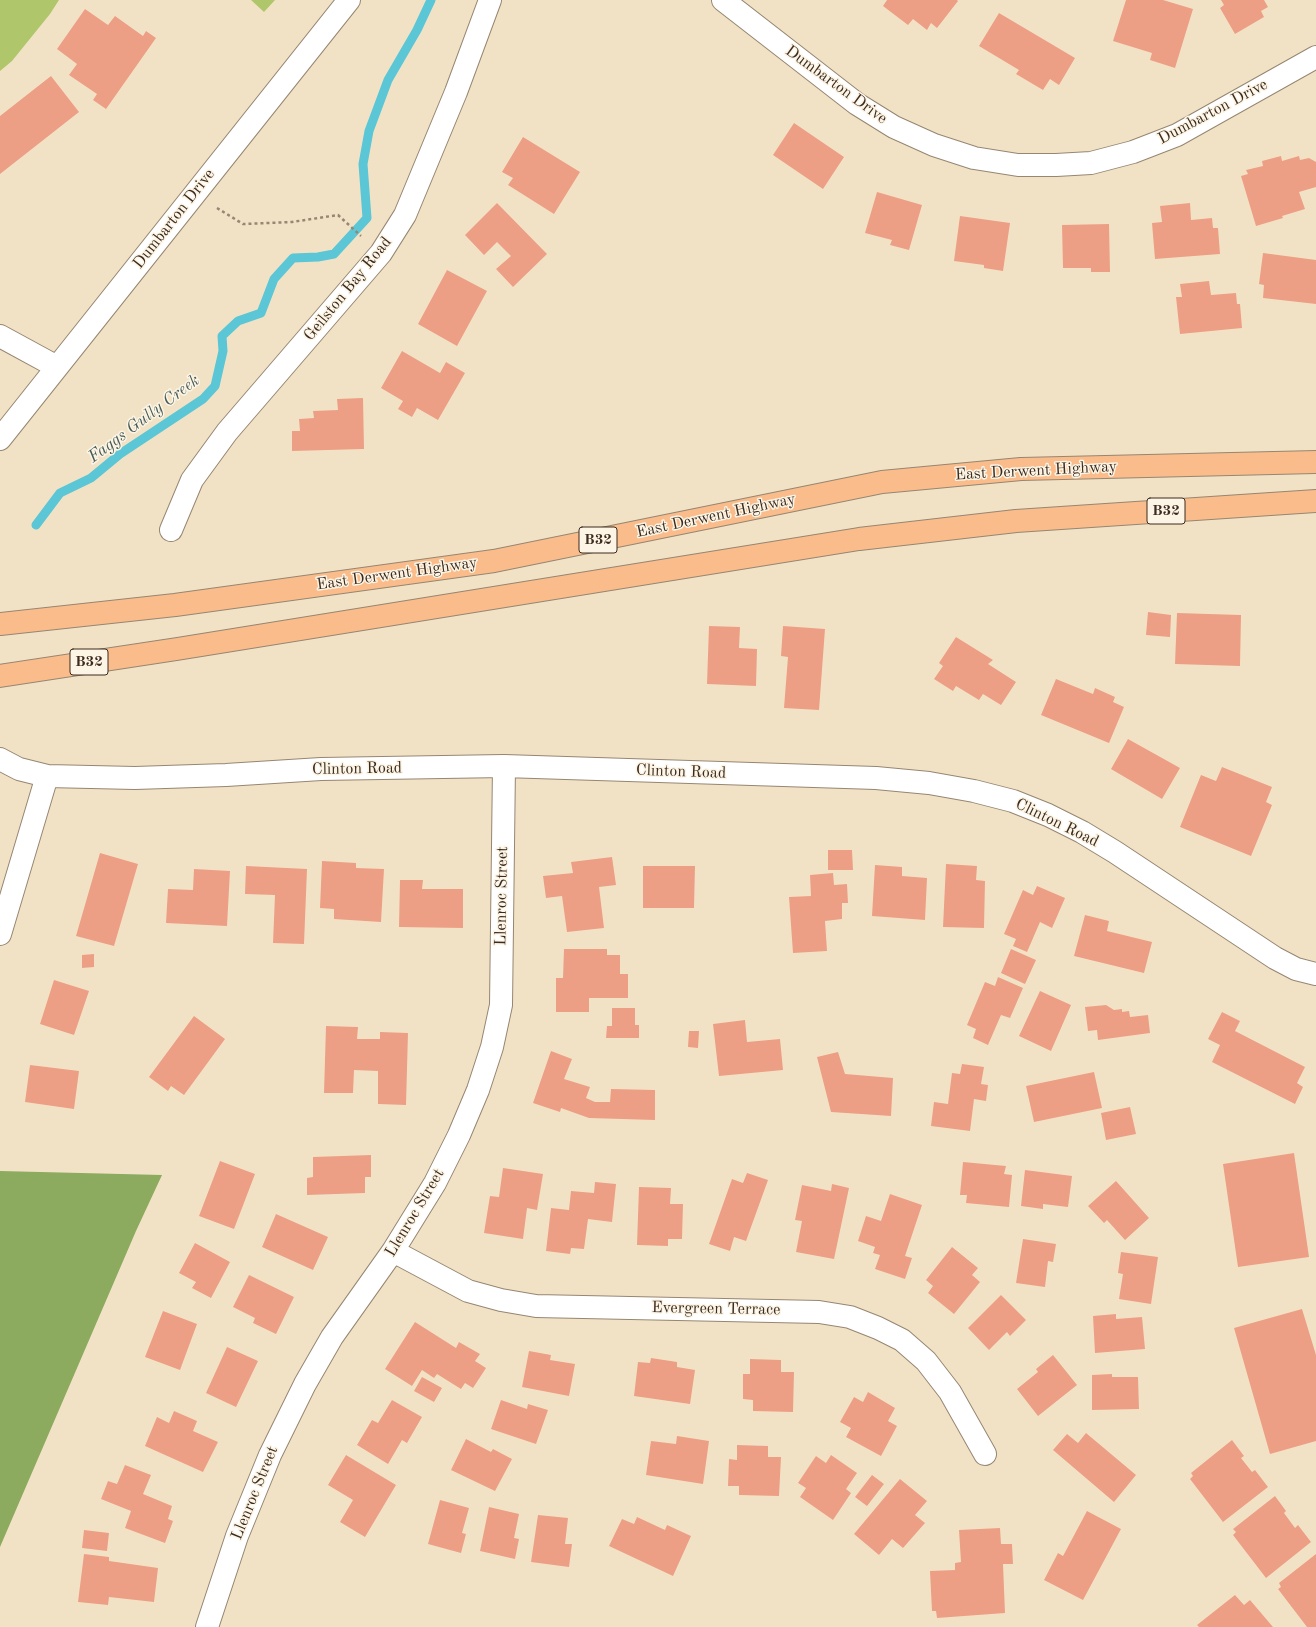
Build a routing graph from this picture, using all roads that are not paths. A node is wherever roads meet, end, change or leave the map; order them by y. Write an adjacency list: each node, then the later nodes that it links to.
1 (349, 0): 6 (street, Dumbarton Drive)
2 (490, 0): 10 (street, Geilston Bay Road)
3 (723, 0): 4 (street, Dumbarton Drive)
4 (1316, 56)
5 (0, 336): 6 (street)
6 (57, 367): 7 (street, Dumbarton Drive)
7 (0, 439)
8 (1316, 462): 11 (main road, East Derwent Highway / B32)
9 (1316, 501): 12 (main road, B32)
10 (171, 530)
11 (0, 624)
12 (0, 676)
13 (0, 759): 15 (street, Clinton Road)
14 (504, 766): 15 (street, Clinton Road); 17 (street, Clinton Road); 18 (street, Llenroc Street)
15 (47, 776): 16 (street)
16 (0, 934)
17 (1316, 974)
18 (393, 1251): 19 (street, Evergreen Terrace); 20 (street, Llenroc Street)
19 (984, 1454)
20 (207, 1627)

